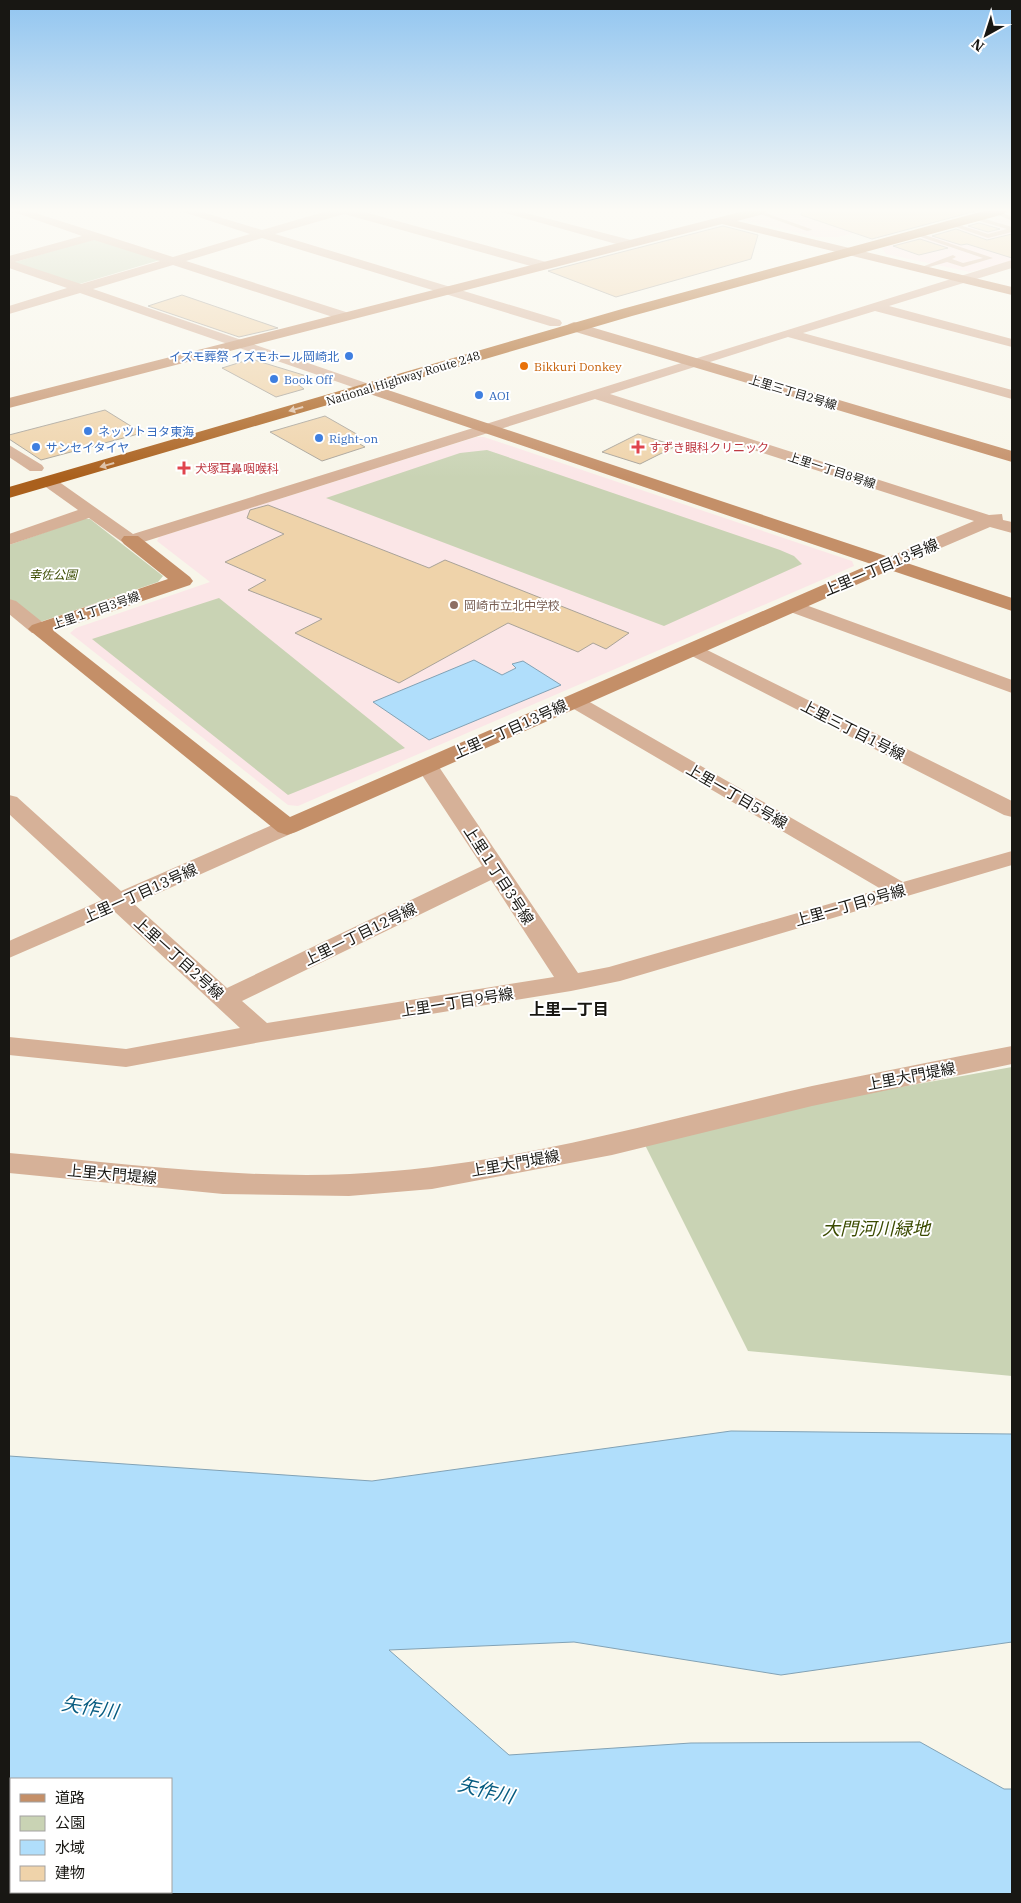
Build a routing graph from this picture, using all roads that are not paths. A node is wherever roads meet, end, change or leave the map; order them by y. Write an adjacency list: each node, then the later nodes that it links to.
1 (43, 300): 10 (street)
2 (110, 300): 16 (street)
3 (293, 300): 11 (street)
4 (407, 300): 11 (street)
5 (478, 300): 12 (street)
6 (636, 300): 12 (highway, National Highway Route 248)
7 (670, 300): 13 (highway, National Highway Route 248)
8 (892, 300): 9 (street)
9 (873, 306): 14 (street); 15 (street)
10 (9, 310)
11 (344, 316): 16 (street)
12 (555, 323): 18 (highway, National Highway Route 248)
13 (574, 327): 17 (street, 上里三丁目2号線); 19 (highway, National Highway Route 248)
14 (788, 333): 17 (street); 21 (street)
15 (1012, 343)
16 (236, 344): 18 (street); 22 (street)
17 (695, 362): 20 (street); 26 (street, 上里三丁目2号線)
18 (346, 382): 19 (street); 24 (highway, National Highway Route 248)
19 (367, 388): 23 (street); 30 (highway, National Highway Route 248, one-way to 30)
20 (596, 394): 23 (street); 34 (street, 上里一丁目8号線)
21 (1012, 395)
22 (9, 403)
23 (484, 429): 37 (street); 38 (street)
24 (111, 448)
25 (9, 450): 28 (street)
26 (1012, 457)
27 (55, 463): 28 (highway)
28 (36, 468): 29 (highway)
29 (18, 474)
30 (49, 482): 31 (highway, National Highway Route 248); 33 (street, 上里１丁目3号線)
31 (9, 493)
32 (1012, 510): 34 (street, 上里一丁目13号線)
33 (93, 511): 36 (street); 37 (street, 上里１丁目3号線)
34 (990, 520): 35 (street, 上里一丁目8号線); 38 (street, 上里一丁目13号線)
35 (1012, 528)
36 (9, 540)
37 (131, 540): 42 (street, 上里１丁目3号線)
38 (888, 564): 39 (street); 41 (street, 上里一丁目13号線)
39 (1012, 605)
40 (9, 606): 42 (street)
41 (792, 606): 43 (street, 上里一丁目13号線); 44 (street)
42 (39, 629): 49 (street, 上里１丁目3号線)
43 (693, 649): 45 (street, 上里一丁目13号線); 48 (street, 上里三丁目1号線)
44 (1012, 687)
45 (574, 701): 46 (street, 上里一丁目13号線); 52 (street, 上里一丁目5号線)
46 (427, 766): 49 (street, 上里一丁目13号線); 51 (street, 上里１丁目3号線)
47 (9, 802): 53 (street, 上里一丁目2号線)
48 (1012, 810)
49 (287, 827): 53 (street, 上里一丁目13号線)
50 (1012, 858): 52 (street, 上里一丁目9号線)
51 (496, 869): 55 (street, 上里１丁目3号線); 56 (street, 上里一丁目12号線)
52 (900, 890): 55 (street, 上里一丁目9号線)
53 (118, 902): 54 (street, 上里一丁目13号線); 56 (street, 上里一丁目2号線)
54 (9, 950)
55 (571, 983): 57 (street, 上里一丁目9号線)
56 (225, 1000): 57 (street, 上里一丁目2号線)
57 (261, 1033): 58 (street, 上里一丁目9号線)
58 (9, 1046)
59 (1012, 1055): 60 (street, 上里大門堤線)
60 (9, 1163)

